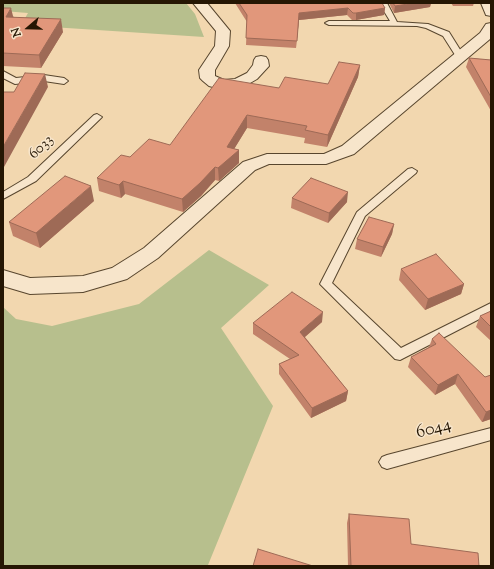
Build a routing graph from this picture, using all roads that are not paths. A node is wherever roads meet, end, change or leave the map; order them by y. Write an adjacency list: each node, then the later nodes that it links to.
1 (200, 3): 9 (street)
2 (383, 3): 6 (lane)
3 (488, 3): 4 (street)
4 (491, 12)
5 (329, 23): 6 (lane)
6 (395, 24): 8 (lane)
7 (491, 27): 8 (street)
8 (460, 56): 15 (street)
9 (261, 60)
10 (3, 74): 11 (lane)
11 (64, 81)
12 (97, 117): 14 (lane, 6033)
13 (412, 171): 16 (lane)
14 (3, 196)
15 (3, 278)
16 (491, 308)
17 (491, 434): 18 (lane, 6044)
18 (387, 462)

